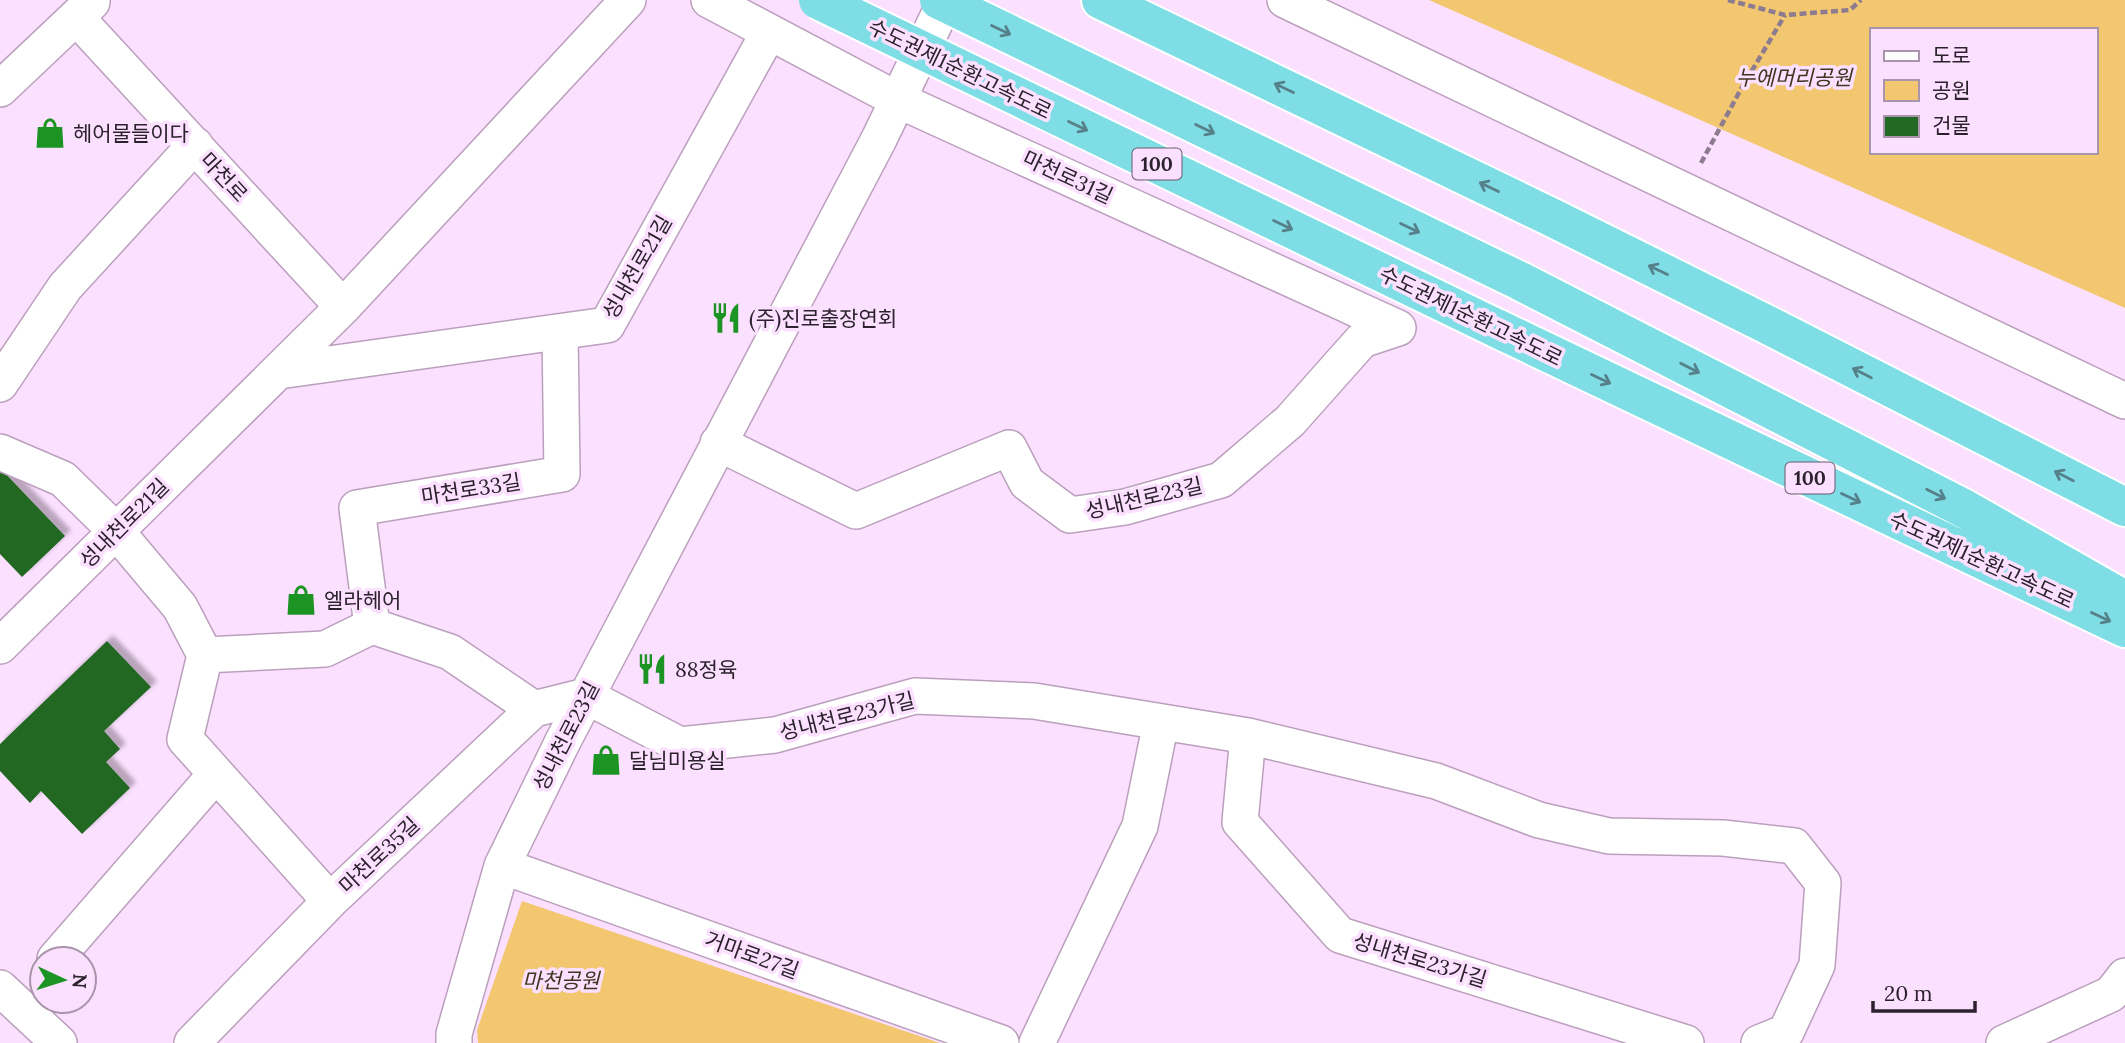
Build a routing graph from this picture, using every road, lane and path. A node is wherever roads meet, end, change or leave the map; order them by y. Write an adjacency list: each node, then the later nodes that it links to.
1 (628, 0): 17 (street, 성내천로21길)
2 (709, 0): 12 (street, 마천로31길)
3 (818, 0): 29 (highway, 수도권제1순환고속도로 / 100, one-way to 29, bridge)
4 (939, 0): 27 (highway, 수도권제1순환고속도로 / 100, one-way to 27, bridge)
5 (946, 0): 14 (street, 성내천로23길)
6 (1101, 0): 25 (highway, one-way to 6)
7 (1284, 0): 16 (street)
8 (1728, 0): 11 (path)
9 (1861, 0): 11 (path)
10 (85, 8): 13 (street, 마천로); 15 (street, 마천로)
11 (1785, 15): 16 (path)
12 (769, 32): 14 (street, 마천로31길); 18 (street, 성내천로21길)
13 (0, 89)
14 (898, 100): 19 (street, 마천로31길); 23 (street, 성내천로23길)
15 (195, 145): 17 (street, 마천로); 21 (street)
16 (1686, 192): 22 (street)
17 (343, 307): 20 (street, 성내천로21길)
18 (560, 332): 20 (street, 성내천로21길); 28 (street, 마천로33길)
19 (1362, 340): 23 (street, 성내천로23길)
20 (279, 371): 26 (street, 성내천로21길)
21 (0, 384)
22 (2125, 401)
23 (718, 443): 32 (street, 성내천로23길)
24 (0, 452): 26 (street)
25 (2125, 507)
26 (116, 531): 30 (street, 성내천로21길); 31 (street)
27 (2125, 600)
28 (372, 626): 31 (street); 33 (street)
29 (2125, 628)
30 (0, 646)
31 (205, 655): 36 (street)
32 (586, 696): 33 (street, 마천로35길); 34 (street, 성내천로23가길); 37 (street, 성내천로23길)
33 (534, 709): 38 (street, 마천로35길)
34 (1161, 722): 35 (street, 성내천로23가길); 47 (street)
35 (1248, 736): 48 (street, 성내천로23가길); 49 (street, 성내천로23가길)
36 (216, 774): 38 (street); 39 (street)
37 (502, 866): 45 (street, 성내천로23길); 46 (street, 거마로27길)
38 (330, 901): 44 (street, 마천로35길)
39 (67, 945)
40 (2125, 976): 50 (street)
41 (28, 983): 42 (street)
42 (8, 995): 43 (street)
43 (59, 1043)
44 (192, 1043)
45 (454, 1043)
46 (1001, 1043)
47 (1038, 1043)
48 (1686, 1043)
49 (1759, 1043)
50 (2004, 1043)

